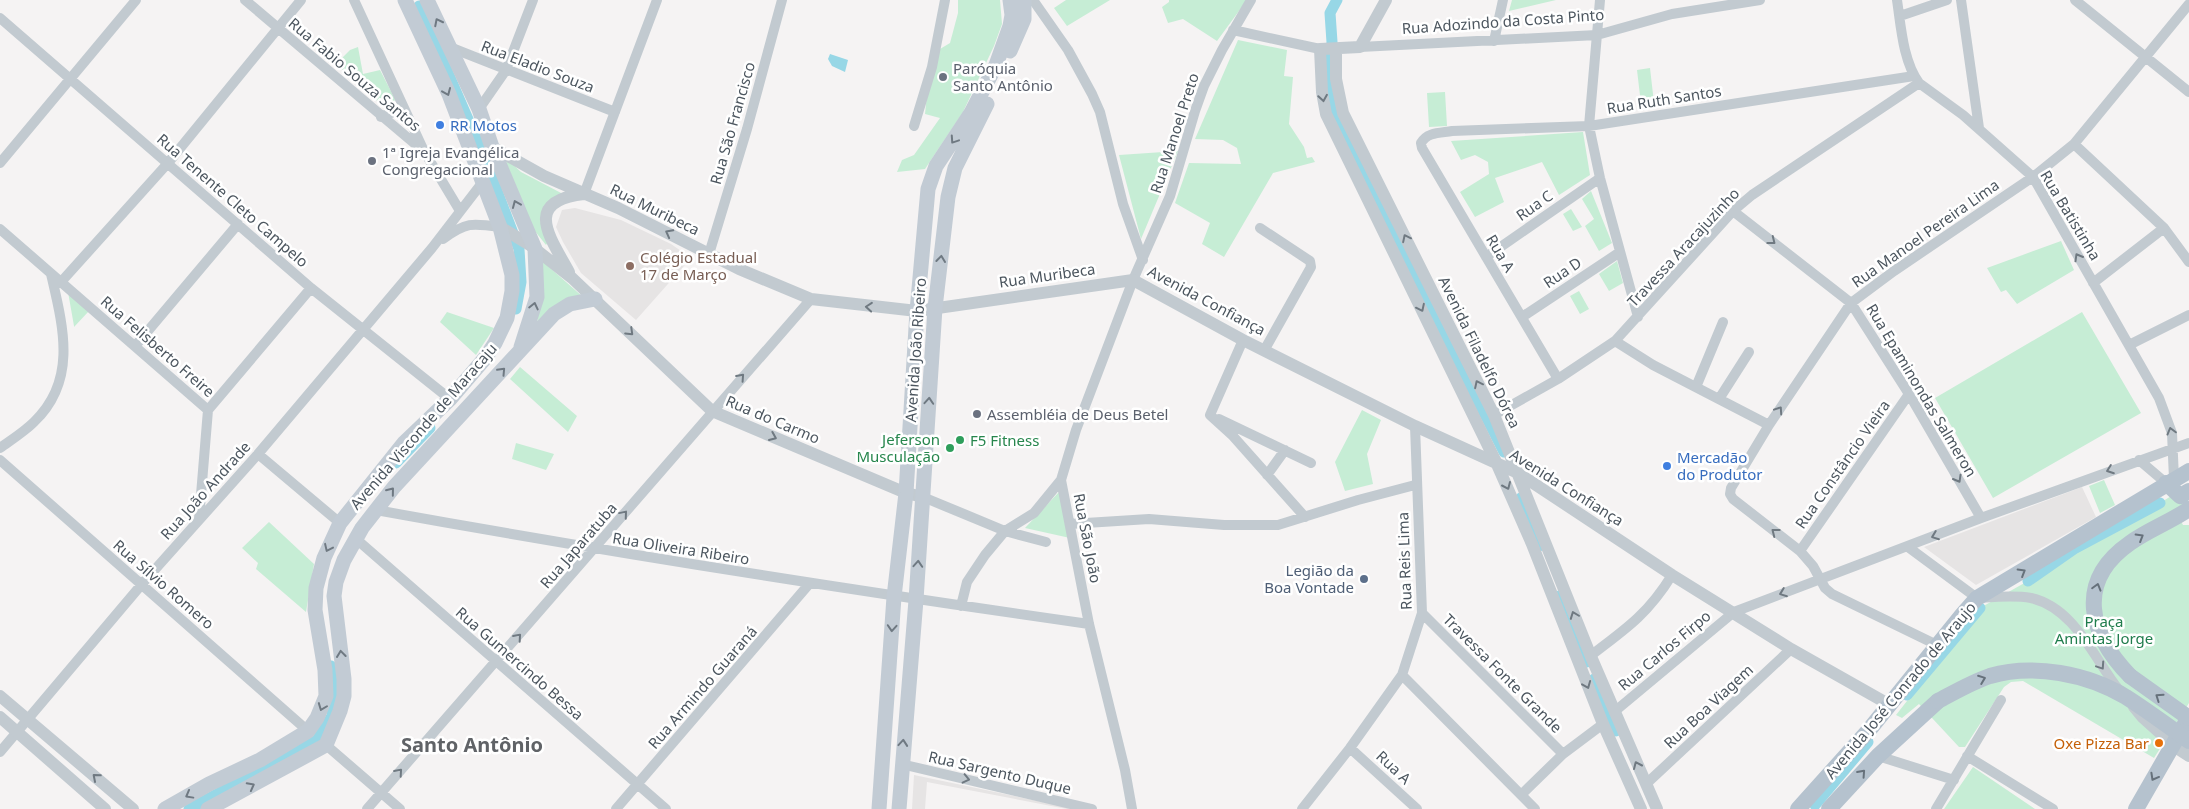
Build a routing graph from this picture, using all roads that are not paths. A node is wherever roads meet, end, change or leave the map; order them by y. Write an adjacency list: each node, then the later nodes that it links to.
1 (246, 0): 26 (street, Rua Fabio Souza Santos)
2 (301, 0): 26 (street)
3 (354, 0): 38 (street)
4 (404, 0): 53 (main road, Avenida Visconde de Maracaju, one-way to 53)
5 (427, 0): 31 (main road, Avenida Visconde de Maracaju, one-way to 5)
6 (533, 0): 34 (street)
7 (657, 0): 40 (street)
8 (782, 0): 65 (street, Rua São Francisco)
9 (945, 0): 42 (street)
10 (1010, 0): 79 (main road, Avenida João Ribeiro, one-way to 79)
11 (1024, 0): 78 (main road, Avenida João Ribeiro, one-way to 11)
12 (1033, 0): 67 (street)
13 (1251, 0): 27 (street, Rua Manoel Preto)
14 (1386, 0): 30 (street)
15 (1503, 0): 29 (street)
16 (1600, 0): 28 (street)
17 (1760, 0): 28 (street, Rua Adozindo da Costa Pinto)
18 (1897, 0): 24 (street)
19 (1947, 0): 24 (street)
20 (1961, 0): 44 (street)
21 (2076, 0): 33 (street)
22 (130, 2): 35 (street)
23 (2189, 4): 33 (street, Rua Manoel Pereira Lima)
24 (1900, 16): 36 (street)
25 (0, 18): 35 (street, Rua Tenente Cleto Campelo)
26 (278, 28): 41 (street, Rua Fabio Souza Santos); 50 (street)
27 (1233, 30): 32 (street); 67 (street, Rua Manoel Preto)
28 (1597, 34): 29 (street, Rua Adozindo da Costa Pinto); 43 (street)
29 (1494, 41): 30 (street, Rua Adozindo da Costa Pinto)
30 (1360, 47): 32 (street, Rua Adozindo da Costa Pinto)
31 (452, 48): 34 (street, Rua Eladio Souza); 39 (main road, Avenida Visconde de Maracaju)
32 (1328, 49): 100 (street, Avenida Filadelfo Dórea, one-way to 32); 110 (street, one-way to 110)
33 (2145, 57): 37 (street); 46 (street, Rua Manoel Pereira Lima)
34 (506, 70): 39 (street); 40 (street, Rua Eladio Souza)
35 (71, 79): 49 (street); 50 (street, Rua Tenente Cleto Campelo)
36 (1917, 80): 43 (street, Rua Ruth Santos); 44 (street, Rua Batistinha); 56 (street, Travessa Aracajuzinho)
37 (2189, 92)
38 (403, 108): 41 (street); 48 (street)
39 (479, 109): 47 (main road, Avenida Visconde de Maracaju)
40 (615, 112): 54 (street)
41 (382, 117): 48 (street, Rua Fabio Souza Santos)
42 (914, 126)
43 (1589, 126): 45 (street, Rua Ruth Santos); 52 (street)
44 (1979, 128): 51 (street, Rua Batistinha)
45 (1421, 143): 66 (street, Rua A)
46 (2074, 144): 51 (street, Rua Manoel Pereira Lima); 59 (street)
47 (492, 147): 54 (street, Rua Muribeca); 62 (main road, Avenida Visconde de Maracaju, one-way to 47)
48 (424, 151): 55 (street)
49 (0, 163)
50 (168, 163): 57 (street, Rua Tenente Cleto Campelo); 72 (street)
51 (2033, 177): 73 (street, Rua Batistinha, one-way to 51); 77 (street, Rua Manoel Pereira Lima)
52 (1600, 178): 64 (street); 66 (street, Rua C)
53 (482, 183): 55 (street, Rua João Andrade); 61 (main road, Avenida Visconde de Maracaju)
54 (584, 194): 65 (street, Rua Muribeca, one-way to 54); 70 (street)
55 (460, 211): 63 (street, Rua João Andrade)
56 (1733, 212): 77 (street, Rua Epaminondas Salmeron, one-way to 77); 82 (street, Travessa Aracajuzinho)
57 (238, 224): 74 (street, Rua Tenente Cleto Campelo); 87 (street)
58 (1260, 228): 89 (street)
59 (2164, 228): 68 (street); 73 (street)
60 (0, 229): 69 (street, Rua Felisberto Freire)
61 (504, 230): 62 (street, Rua do Carmo); 63 (street, Rua João Andrade); 95 (main road, Avenida Visconde de Maracaju)
62 (532, 247): 70 (street, Rua do Carmo); 91 (main road, Avenida Visconde de Maracaju, one-way to 62)
63 (432, 248): 84 (street, Rua João Andrade)
64 (1620, 252): 81 (street, Rua D); 82 (street)
65 (708, 254): 76 (street, Rua Muribeca)
66 (1486, 257): 81 (street, Rua A)
67 (1143, 260): 71 (street, Rua Manoel Preto)
68 (2189, 262)
69 (51, 273): 72 (street, Rua Felisberto Freire); 104 (street)
70 (572, 278): 75 (street, Rua do Carmo)
71 (1133, 280): 78 (street, Rua Muribeca); 85 (street, Avenida Confiança); 115 (street, Rua São João)
72 (61, 282): 87 (street, Rua Felisberto Freire)
73 (2093, 283): 88 (street, Rua Batistinha)
74 (311, 288): 84 (street, Rua Tenente Cleto Campelo); 97 (street)
75 (594, 298): 91 (main road); 98 (street, Rua do Carmo, one-way to 98)
76 (811, 299): 79 (street, Rua Muribeca, one-way to 76); 98 (street, Rua Japaratuba, one-way to 76)
77 (1851, 303): 94 (street, Rua Epaminondas Salmeron); 101 (street, Rua Manoel Pereira Lima, one-way to 77)
78 (936, 308): 79 (street, Rua Muribeca); 120 (main road, Avenida João Ribeiro, one-way to 78)
79 (918, 311): 119 (main road, Avenida João Ribeiro)
80 (2189, 315): 88 (street)
81 (1522, 317): 92 (street, Rua A)
82 (1638, 317): 86 (street, Travessa Aracajuzinho)
83 (1723, 322): 93 (street)
84 (363, 330): 95 (street, Rua Tenente Cleto Campelo); 107 (street, Rua João Andrade)
85 (1242, 340): 89 (street, Avenida Confiança); 99 (street)
86 (1615, 341): 92 (street, Travessa Aracajuzinho); 93 (street)
87 (136, 345): 97 (street, Rua Felisberto Freire)
88 (2129, 345): 106 (street, Rua Batistinha, one-way to 88)
89 (1265, 349): 102 (street, Avenida Confiança)
90 (1749, 352): 96 (street)
91 (519, 353): 121 (main road, Avenida Visconde de Maracaju, one-way to 91)
92 (1558, 379): 100 (street, Travessa Aracajuzinho)
93 (1696, 387): 96 (street)
94 (1910, 394): 124 (street, Rua Epaminondas Salmeron, one-way to 124); 133 (street, Rua Constâncio Vieira)
95 (450, 399): 126 (main road, Avenida Visconde de Maracaju)
96 (1719, 399): 101 (street)
97 (208, 410): 125 (street, Rua Felisberto Freire)
98 (712, 410): 119 (street, Rua do Carmo, one-way to 119); 132 (street, Rua Japaratuba, one-way to 98)
99 (1210, 414): 105 (street); 114 (street)
100 (1494, 416): 113 (street, Avenida Filadelfo Dórea)
101 (1769, 425): 133 (street, Rua Manoel Pereira Lima, one-way to 101)
102 (1414, 426): 110 (street, Avenida Confiança); 117 (street, Rua Reis Lima)
103 (2189, 443): 106 (street, Rua Carlos Firpo)
104 (0, 448)
105 (1285, 450): 111 (street); 114 (street)
106 (2174, 450): 109 (street, Rua Carlos Firpo); 116 (street, Rua Batistinha)
107 (258, 454): 125 (street, Rua João Andrade); 126 (street)
108 (0, 460): 136 (street, Rua Sílvio Romero)
109 (2139, 460): 116 (street); 124 (street, Rua Carlos Firpo, one-way to 124)
110 (1497, 462): 113 (street, Avenida Confiança); 157 (street, one-way to 157)
111 (1310, 463)
112 (2189, 471): 116 (main road, Avenida José Conrado de Araujo)
113 (1517, 472): 134 (street, Avenida Confiança); 147 (street, Avenida Filadelfo Dórea, one-way to 113)
114 (1267, 475): 123 (street)
115 (1061, 480): 127 (street, Rua São João); 128 (street)
116 (2170, 481): 118 (main road); 139 (main road, Avenida José Conrado de Araujo, one-way to 116)
117 (1415, 485): 123 (street); 143 (street, Rua Reis Lima)
118 (2189, 491)
119 (906, 492): 120 (street, Rua do Carmo); 138 (main road, Avenida João Ribeiro)
120 (923, 497): 128 (street, Rua do Carmo); 140 (main road, Avenida João Ribeiro, one-way to 120)
121 (376, 510): 129 (main road, Avenida Visconde de Maracaju); 132 (street, Rua Oliveira Ribeiro)
122 (2185, 515): 155 (main road, one-way to 122, bridge)
123 (1304, 518): 127 (street)
124 (1981, 518): 131 (street, Rua Carlos Firpo, one-way to 131)
125 (200, 519): 136 (street, Rua João Andrade)
126 (340, 523): 158 (main road, Avenida Visconde de Maracaju, one-way to 158)
127 (1070, 524): 144 (street, Rua São João)
128 (1005, 531): 130 (street, Rua do Carmo); 141 (street)
129 (356, 538): 148 (street, Rua Gumercindo Bessa); 161 (main road, Avenida Visconde de Maracaju, one-way to 129)
130 (1046, 542)
131 (1908, 547): 135 (street, Rua Carlos Firpo); 139 (street)
132 (594, 550): 137 (street, Rua Oliveira Ribeiro); 148 (street, Rua Japaratuba, one-way to 132)
133 (1800, 551): 135 (street)
134 (1672, 575): 142 (street, Avenida Confiança); 147 (street)
135 (1820, 578): 142 (street, Rua Carlos Firpo, one-way to 142); 145 (street)
136 (142, 584): 156 (street, Rua João Andrade); 158 (street, Rua Sílvio Romero)
137 (810, 584): 138 (street, Rua Oliveira Ribeiro); 172 (street, Rua Armindo Guaraná)
138 (894, 597): 140 (street, Rua Oliveira Ribeiro); 185 (main road, Avenida João Ribeiro, one-way to 185)
139 (1977, 598): 145 (main road, Avenida José Conrado de Araujo); 162 (street, one-way to 162)
140 (916, 600): 141 (street); 169 (main road, Avenida João Ribeiro, one-way to 140)
141 (961, 606): 144 (street)
142 (1734, 612): 146 (street, Avenida Confiança); 153 (street, Rua Carlos Firpo)
143 (1422, 613): 149 (street, Rua Reis Lima); 165 (street, Travessa Fonte Grande)
144 (1089, 624): 188 (street, Rua São João)
145 (1937, 645): 152 (main road, Avenida José Conrado de Araujo)
146 (1791, 649): 152 (street, Avenida Confiança); 171 (street, Rua Boa Viagem)
147 (1590, 656): 153 (street, Avenida Filadelfo Dórea)
148 (496, 662): 172 (street, Rua Gumercindo Bessa); 173 (street, Rua Japaratuba, one-way to 148)
149 (1402, 674): 163 (street, Rua Reis Lima); 174 (street)
150 (0, 696): 156 (street)
151 (2001, 700): 167 (street)
152 (1890, 705): 176 (main road, Avenida José Conrado de Araujo)
153 (1614, 712): 171 (street, Avenida Filadelfo Dórea, one-way to 153)
154 (0, 717): 159 (street)
155 (2189, 718): 162 (main road)
156 (28, 719): 159 (street, Rua João Andrade); 178 (street, one-way to 156)
157 (1603, 724): 165 (street); 192 (street)
158 (308, 731): 179 (main road, Avenida Visconde de Maracaju, one-way to 179)
159 (18, 732): 164 (street, Rua João Andrade); 177 (street)
160 (2189, 741): 166 (main road, Avenida José Conrado de Araujo, one-way to 160, bridge)
161 (326, 744): 173 (street); 180 (main road, one-way to 161)
162 (2172, 745): 168 (street); 197 (main road, one-way to 197)
163 (1350, 748): 175 (street, Rua A); 189 (street, Rua Reis Lima)
164 (0, 752)
165 (1563, 754): 174 (street)
166 (1878, 756): 170 (street); 194 (main road, Avenida José Conrado de Araujo, one-way to 166)
167 (1968, 756): 170 (street); 196 (street)
168 (2189, 756)
169 (901, 764): 186 (main road, Avenida João Ribeiro); 187 (street, Rua Sargento Duque, one-way to 187)
170 (1954, 780): 195 (street)
171 (1646, 784): 193 (street, Avenida Filadelfo Dórea)
172 (637, 785): 183 (street, Rua Armindo Guaraná); 184 (street, Rua Gumercindo Bessa)
173 (381, 793): 181 (street, Rua Japaratuba); 182 (street)
174 (1522, 794): 191 (street)
175 (1405, 805): 190 (street, Rua A)
176 (1801, 807)
177 (105, 809)
178 (133, 809)
179 (165, 809)
180 (208, 809)
181 (367, 809)
182 (400, 809)
183 (616, 809)
184 (666, 809)
185 (879, 809)
186 (899, 809)
187 (1092, 809)
188 (1132, 809)
189 (1302, 809)
190 (1417, 809)
191 (1535, 809)
192 (1641, 809)
193 (1657, 809)
194 (1829, 809)
195 (1936, 809)
196 (2053, 809)
197 (2136, 809)

